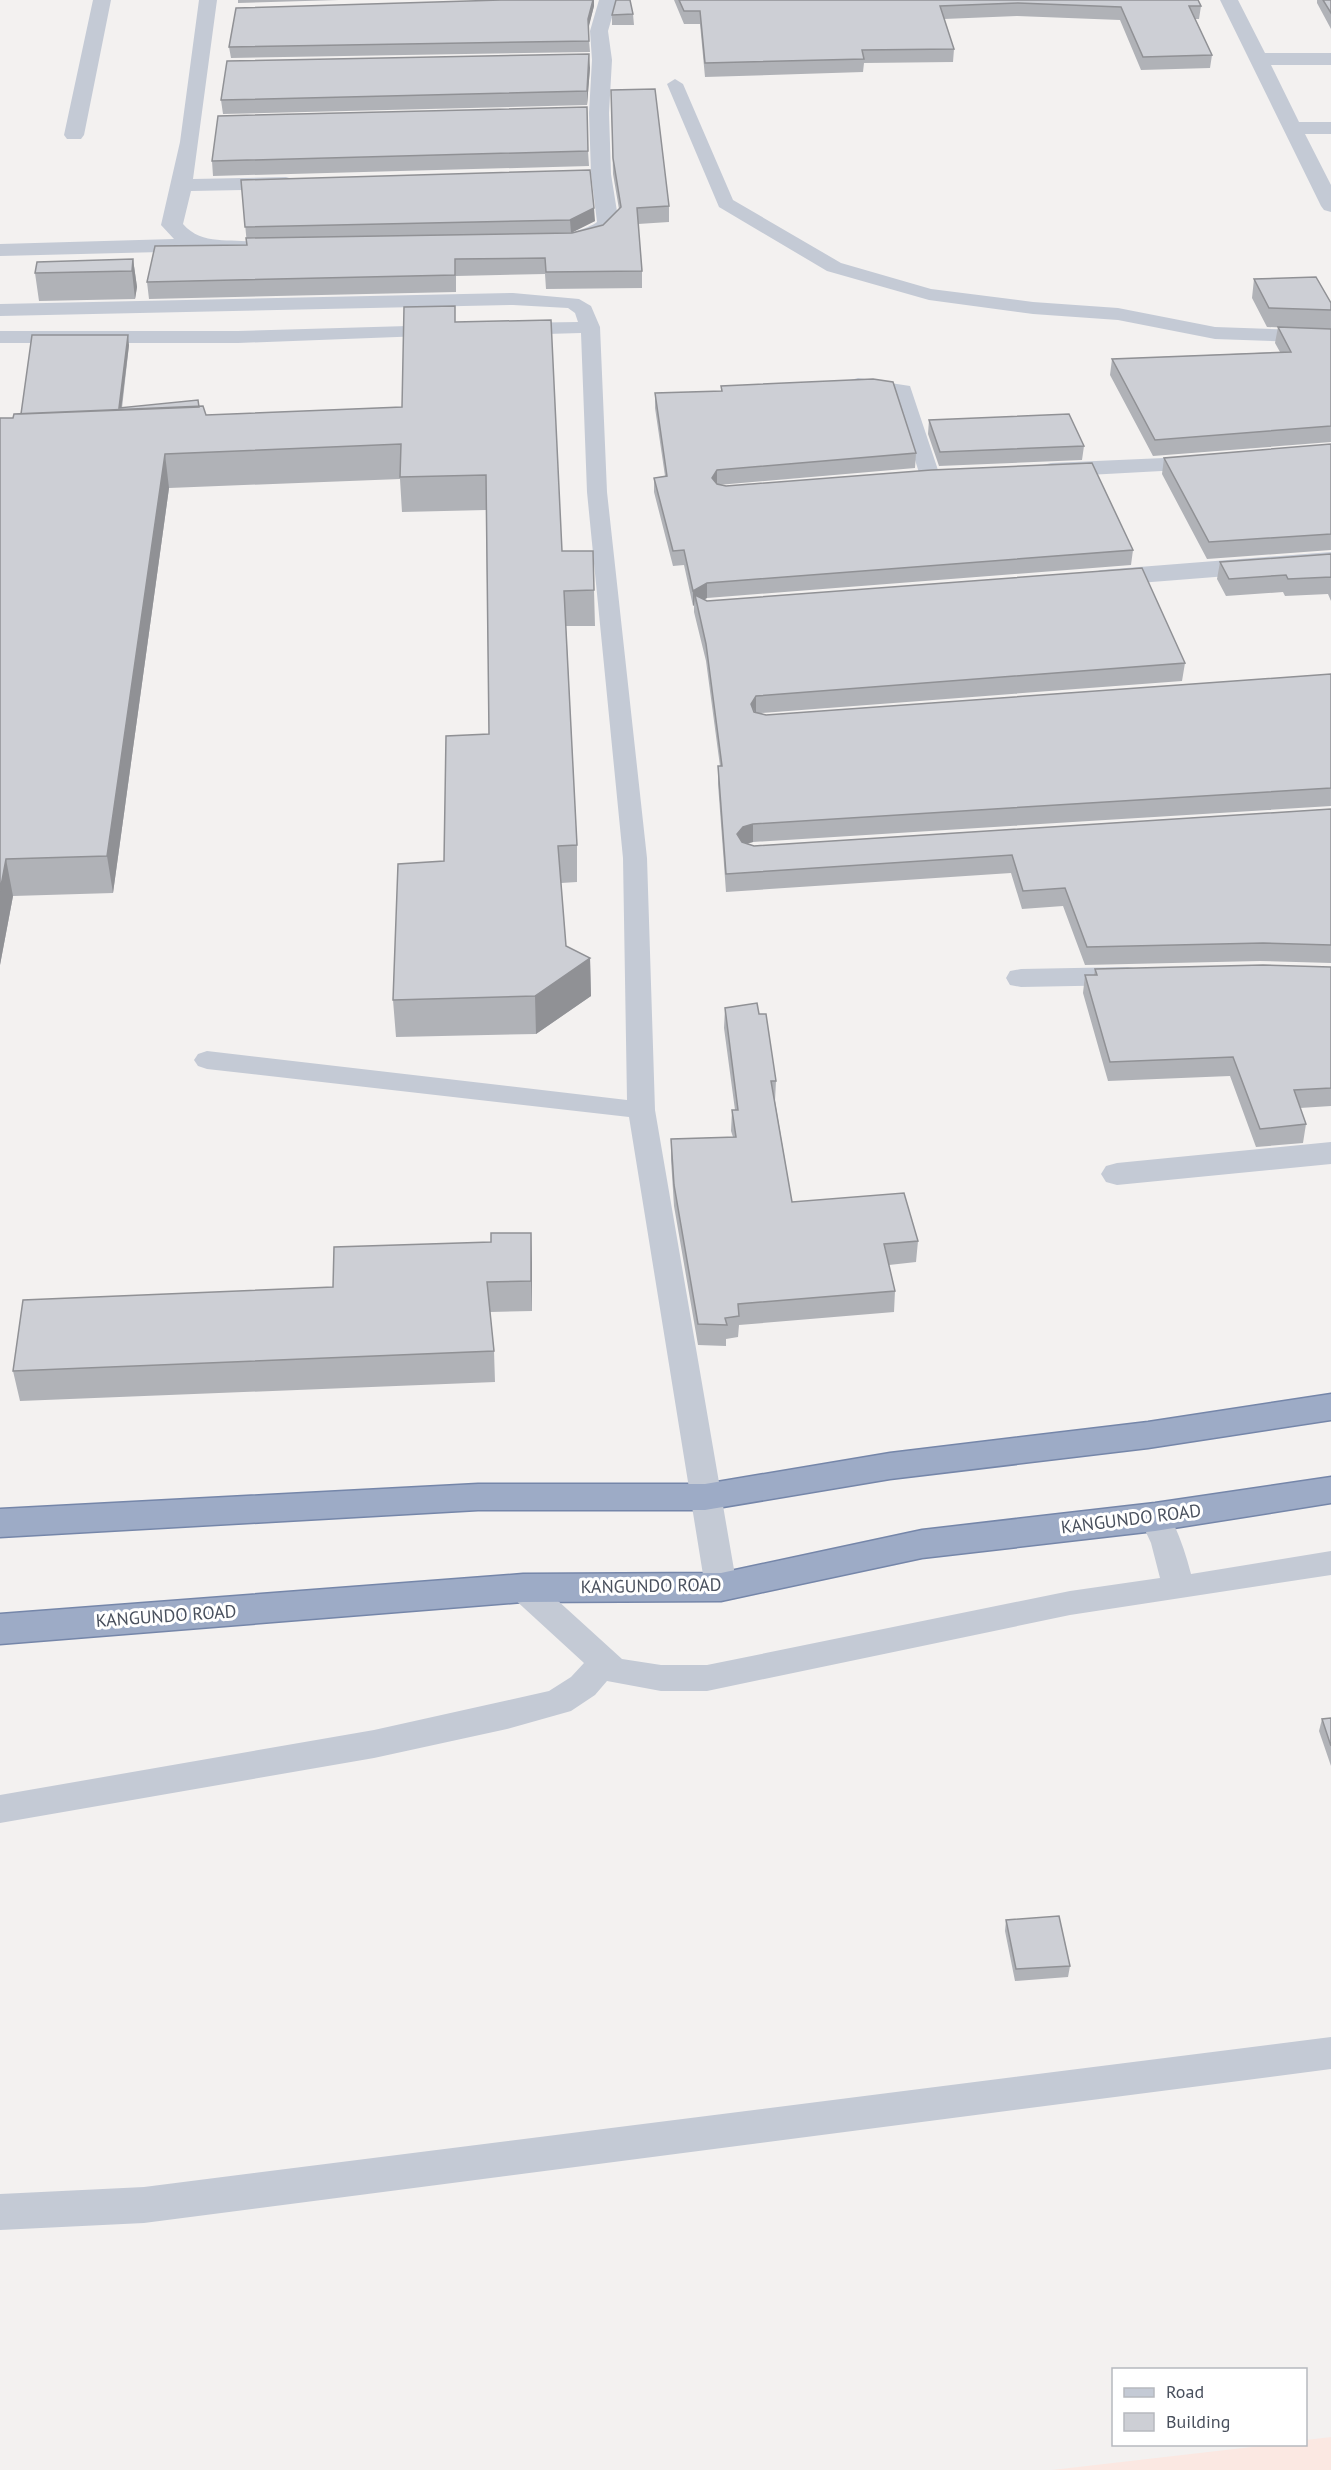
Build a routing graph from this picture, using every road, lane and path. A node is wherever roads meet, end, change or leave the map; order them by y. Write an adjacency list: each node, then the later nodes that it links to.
1 (102, 0): 17 (street)
2 (608, 0): 9 (street)
3 (1228, 0): 6 (street)
4 (207, 6): 5 (street); 13 (street)
5 (229, 11)
6 (1257, 59): 7 (street); 15 (street)
7 (1331, 59)
8 (579, 60): 9 (street)
9 (602, 60): 12 (street)
10 (675, 84): 32 (lane)
11 (576, 113): 12 (street)
12 (599, 113): 18 (street)
13 (191, 123): 14 (street); 21 (street)
14 (215, 123)
15 (1292, 128): 16 (street); 22 (street)
16 (1331, 128)
17 (74, 135)
18 (602, 174): 19 (street); 23 (street)
19 (578, 175)
20 (312, 182): 21 (street)
21 (183, 186): 24 (street)
22 (1330, 201)
23 (549, 242)
24 (201, 245): 25 (street); 26 (street)
25 (273, 248)
26 (0, 250)
27 (0, 310): 28 (lane)
28 (590, 327): 29 (lane); 42 (lane)
29 (484, 330)
30 (461, 331): 31 (lane)
31 (0, 337)
32 (1331, 338)
33 (841, 384): 36 (lane)
34 (1233, 460): 35 (street)
35 (1024, 472)
36 (930, 476)
37 (1331, 560): 38 (street)
38 (1073, 580)
39 (1153, 975): 40 (street)
40 (1021, 978)
41 (207, 1060): 42 (lane)
42 (641, 1110): 47 (lane)
43 (1331, 1153): 44 (street)
44 (1117, 1174)
45 (1331, 1407): 47 (highway)
46 (1331, 1490): 48 (highway, KANGUNDO ROAD)
47 (705, 1497): 49 (highway); 51 (lane)
48 (1155, 1517): 51 (highway, KANGUNDO ROAD); 53 (lane)
49 (0, 1523)
50 (1331, 1563): 53 (lane)
51 (721, 1587): 52 (highway, KANGUNDO ROAD)
52 (523, 1588): 54 (highway, KANGUNDO ROAD); 55 (lane)
53 (1179, 1588): 55 (lane)
54 (0, 1629)
55 (604, 1662): 56 (lane)
56 (0, 1809)
57 (1331, 2053): 58 (lane)
58 (0, 2212)

